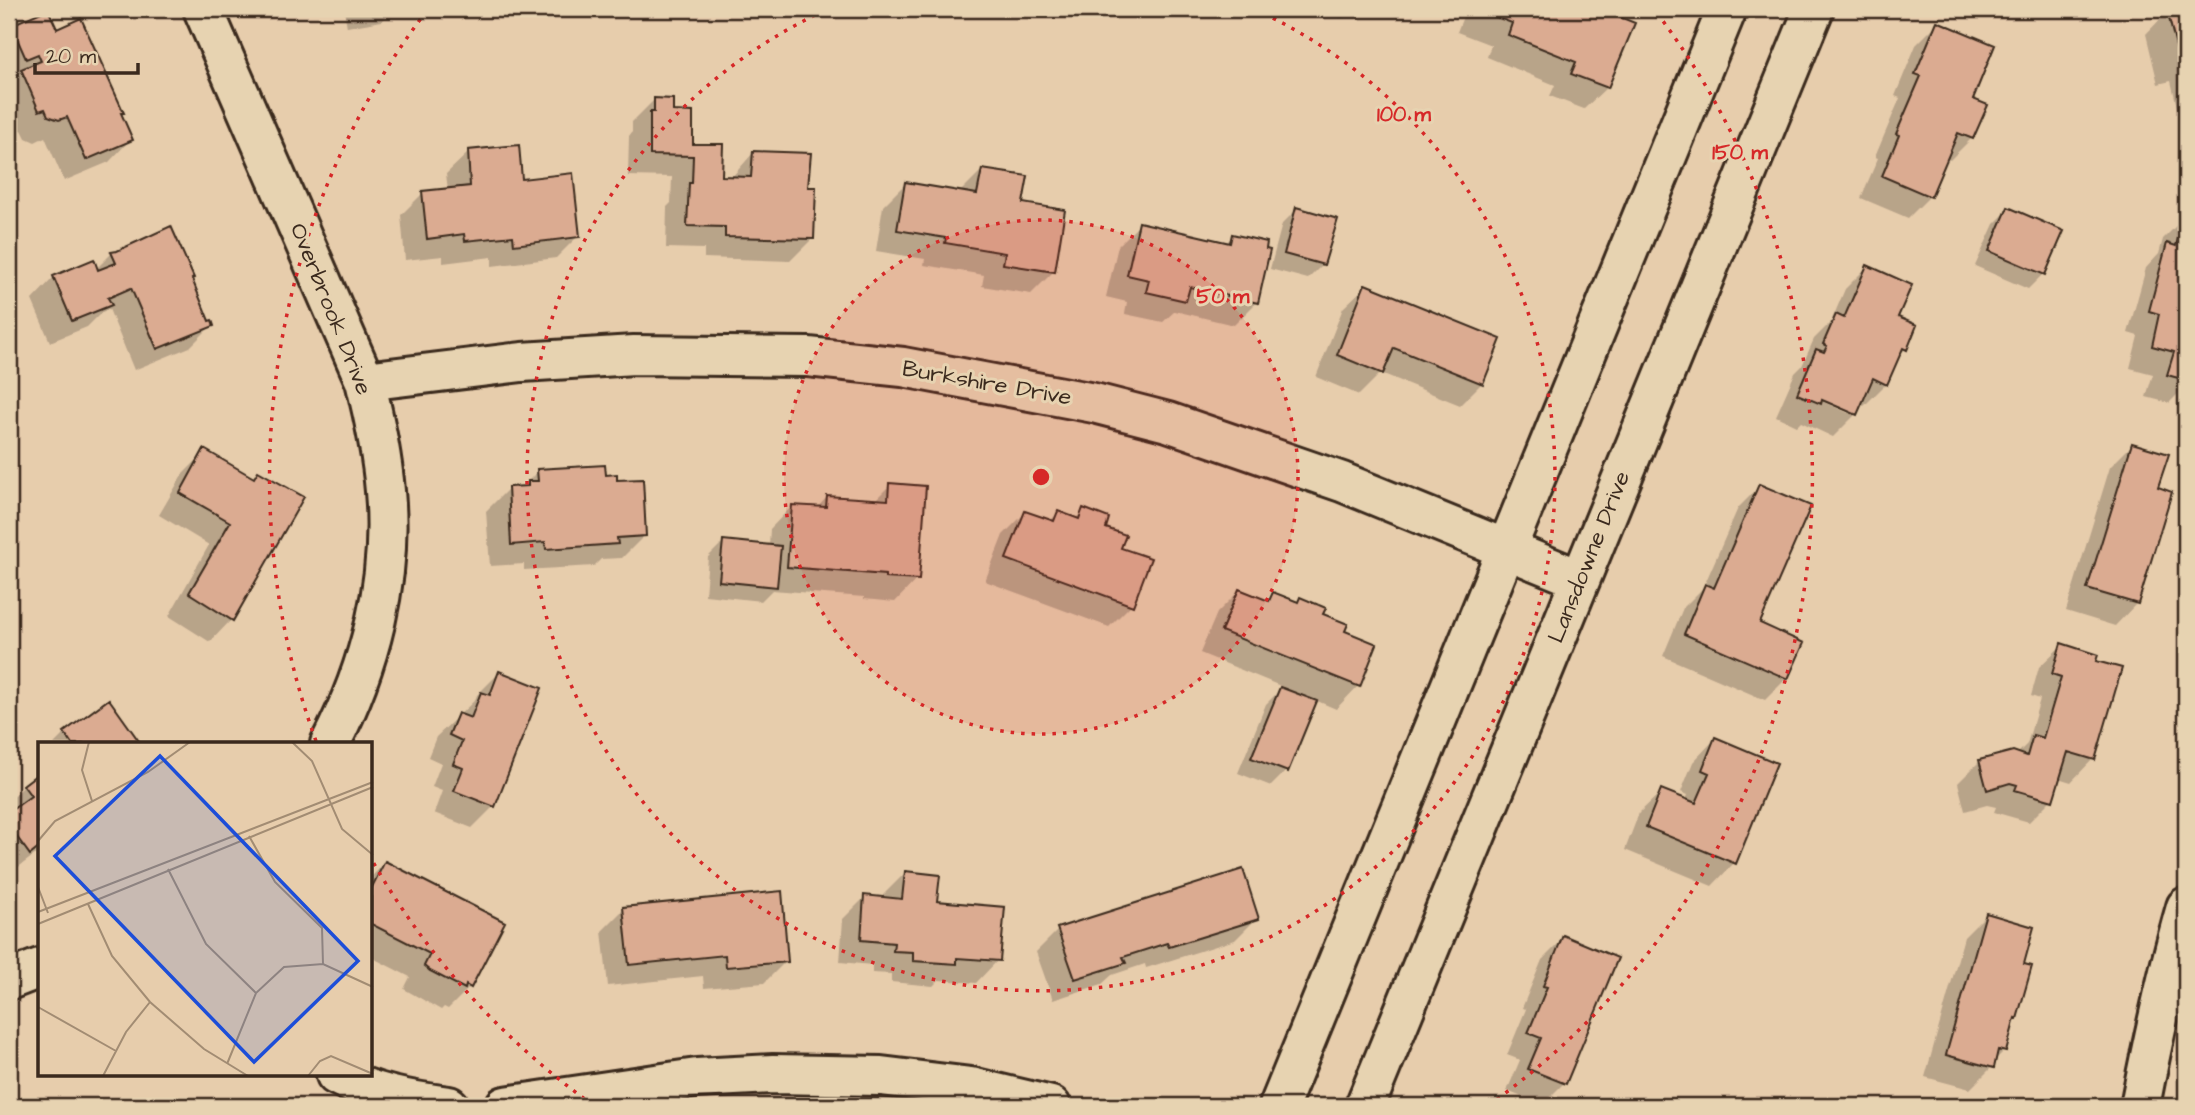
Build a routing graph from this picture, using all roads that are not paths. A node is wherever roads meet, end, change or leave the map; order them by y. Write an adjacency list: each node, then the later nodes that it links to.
1 (203, 9): 4 (street, Overbrook Drive)
2 (1727, 9): 5 (street)
3 (1814, 9): 6 (street, Lansdowne Drive)
4 (365, 381): 5 (street, Burkshire Drive); 7 (street, Overbrook Drive)
5 (1507, 550): 6 (street, Burkshire Drive); 15 (street)
6 (1579, 579): 16 (street, Lansdowne Drive)
7 (331, 742)
8 (2186, 908): 17 (street)
9 (38, 969): 10 (street)
10 (9, 980)
11 (338, 1076): 12 (street)
12 (449, 1106)
13 (505, 1106): 14 (street)
14 (1051, 1106)
15 (1279, 1106)
16 (1365, 1106)
17 (2140, 1106)

